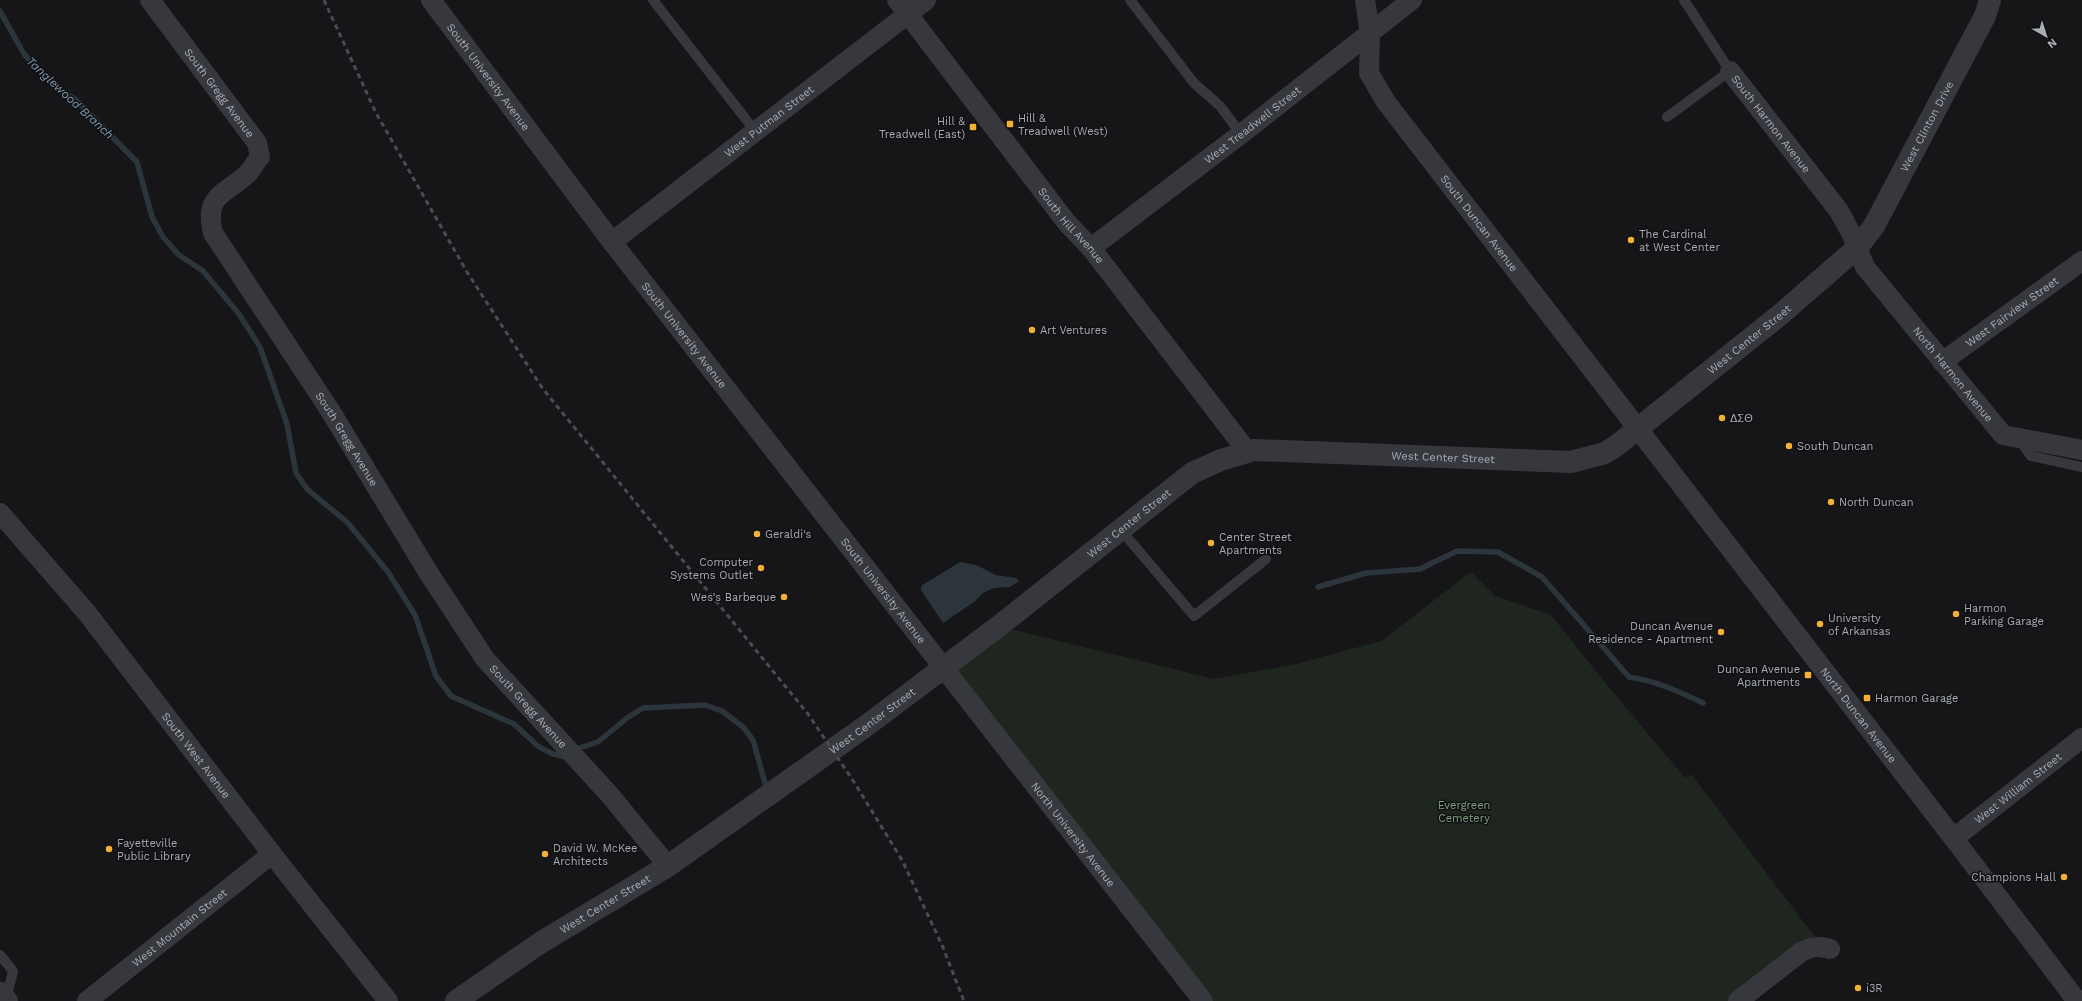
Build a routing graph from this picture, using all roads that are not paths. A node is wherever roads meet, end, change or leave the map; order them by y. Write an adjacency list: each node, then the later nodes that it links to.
1 (150, 0): 33 (street, South Gregg Avenue)
2 (431, 0): 16 (street, South University Avenue)
3 (653, 0): 14 (lane)
4 (926, 0): 10 (street, West Putman Street)
5 (1130, 0): 15 (lane)
6 (1365, 0): 11 (street, South Duncan Avenue)
7 (1412, 0): 11 (street, West Treadwell Street)
8 (1684, 0): 12 (lane, South Harmon Avenue)
9 (1990, 0): 18 (street, West Clinton Drive)
10 (902, 7): 14 (street, West Putman Street); 17 (street, South Hill Avenue)
11 (1370, 34): 15 (street, West Treadwell Street); 21 (street, South Duncan Avenue)
12 (1730, 71): 13 (lane); 18 (street, South Harmon Avenue)
13 (1667, 117)
14 (755, 132): 16 (street, West Putman Street)
15 (1241, 134): 17 (street, West Treadwell Street)
16 (612, 242): 29 (street, South University Avenue)
17 (1091, 248): 24 (street, South Hill Avenue)
18 (1857, 248): 20 (street, North Harmon Avenue); 21 (street, West Center Street)
19 (2082, 260): 20 (street, West Fairview Street)
20 (1942, 362): 22 (street, North Harmon Avenue)
21 (1639, 429): 24 (street, West Center Street); 31 (street, North Duncan Avenue)
22 (2018, 438): 23 (street, North Harmon Avenue); 25 (lane)
23 (2082, 450)
24 (1247, 451): 27 (street, West Center Street)
25 (2082, 467)
26 (0, 513): 32 (street, South West Avenue)
27 (1121, 530): 28 (lane); 29 (street, West Center Street)
28 (1266, 559)
29 (942, 667): 33 (street, West Center Street); 37 (street, North University Avenue)
30 (2082, 738): 31 (street, West William Street)
31 (1954, 838): 42 (street, North Duncan Avenue)
32 (272, 854): 38 (street, West Mountain Street); 39 (street, South West Avenue)
33 (668, 866): 40 (street, West Center Street)
34 (1830, 949): 41 (street)
35 (0, 955): 36 (lane)
36 (4, 998)
37 (1198, 999)
38 (87, 1001)
39 (388, 1001)
40 (456, 1001)
41 (1738, 1001)
42 (2077, 1001)

